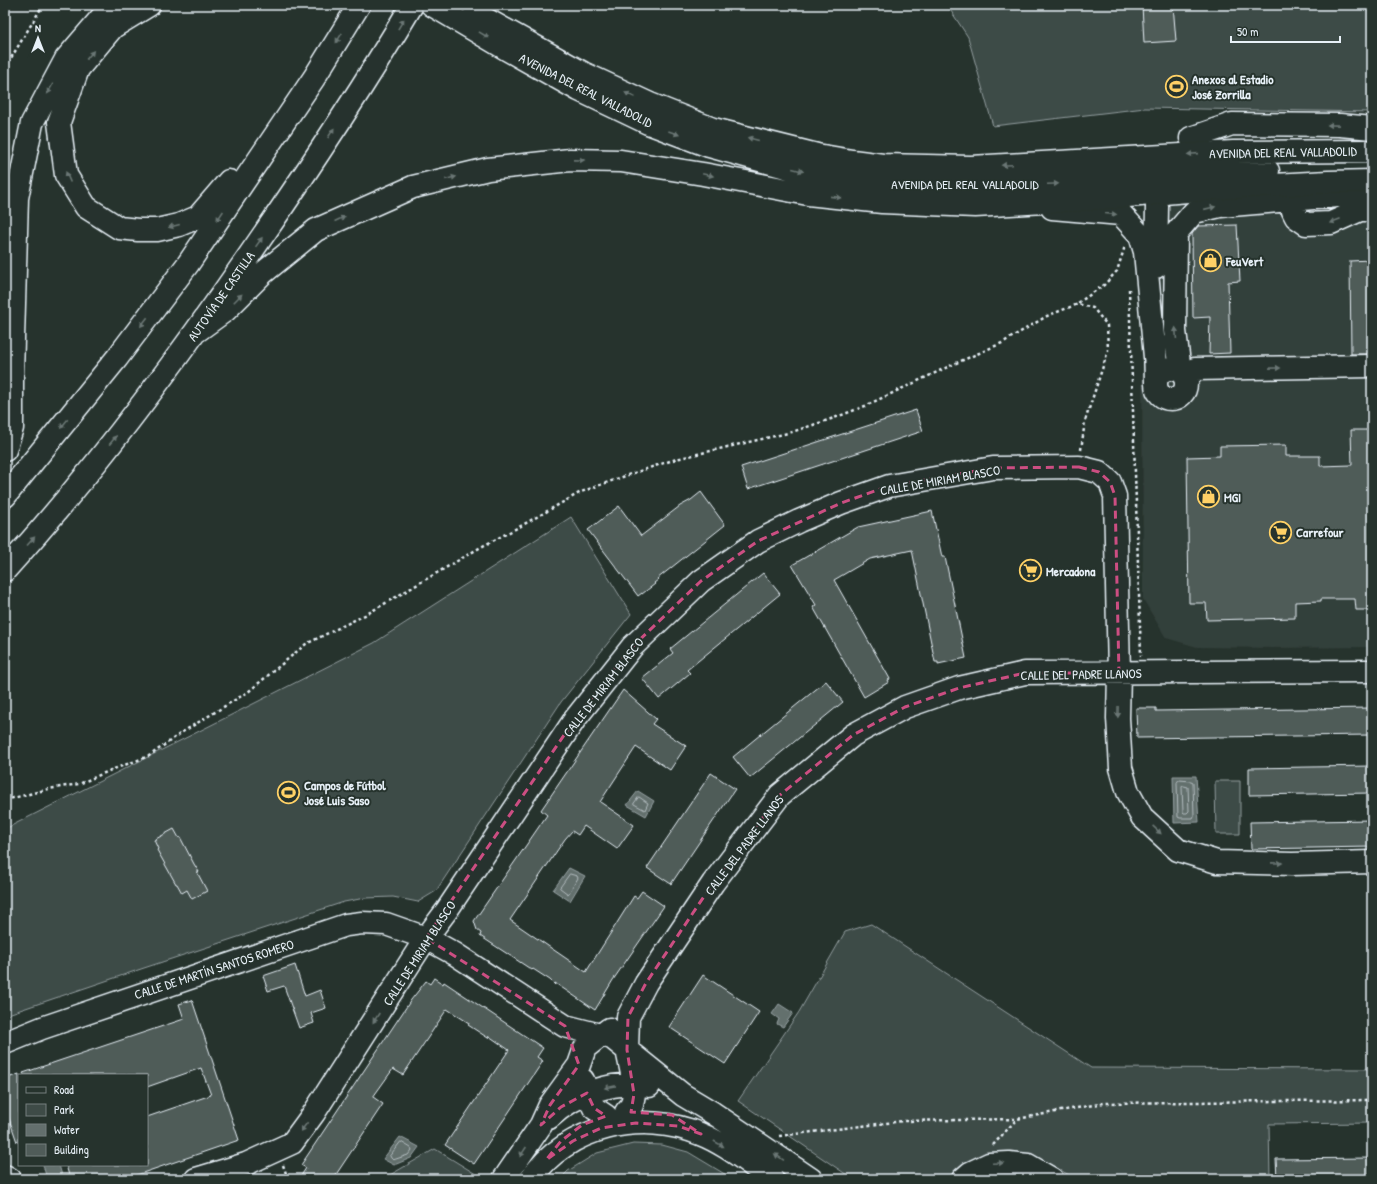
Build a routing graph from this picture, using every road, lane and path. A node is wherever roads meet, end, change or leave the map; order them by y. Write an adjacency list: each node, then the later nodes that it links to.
1 (43, 5): 7 (path)
2 (118, 5): 9 (main road, one-way to 9)
3 (149, 5): 8 (main road, one-way to 3)
4 (360, 5): 8 (main road, one-way to 8)
5 (412, 5): 24 (main road, AUTOVÍA DE CASTILLA, one-way to 5)
6 (448, 8): 12 (main road, AVENIDA DEL REAL VALLADOLID, one-way to 6); 13 (main road, AVENIDA DEL REAL VALLADOLID, one-way to 13)
7 (5, 68)
8 (314, 78): 30 (main road, one-way to 30)
9 (32, 124): 20 (main road); 28 (main road)
10 (1372, 128): 11 (main road, one-way to 11)
11 (1191, 138)
12 (1372, 151)
13 (1372, 170)
14 (1372, 181): 17 (main road)
15 (1372, 193): 16 (main road)
16 (1302, 199): 19 (main road, one-way to 16); 27 (main road, one-way to 16)
17 (974, 206): 24 (main road, one-way to 17); 25 (main road, one-way to 25)
18 (1157, 206): 25 (main road)
19 (1372, 210)
20 (5, 216)
21 (1128, 250): 23 (path)
22 (1129, 282): 34 (path)
23 (1078, 304): 29 (path); 35 (path)
24 (196, 331): 31 (main road, AUTOVÍA DE CASTILLA, one-way to 24)
25 (1155, 356): 27 (main road)
26 (1372, 366): 27 (main road, one-way to 26)
27 (1182, 370)
28 (5, 450)
29 (1080, 467): 33 (main road, CALLE DE MIRIAM BLASCO); 37 (main road, CALLE DE MIRIAM BLASCO)
30 (5, 496)
31 (5, 570)
32 (1372, 671): 34 (main road, CALLE DEL PADRE LLANOS)
33 (1119, 673): 34 (main road, CALLE DEL PADRE LLANOS); 36 (main road, CALLE DE MIRIAM BLASCO, one-way to 36); 38 (main road, CALLE DEL PADRE LLANOS)
34 (1147, 673)
35 (5, 800)
36 (1372, 862)
37 (426, 938): 39 (main road, CALLE DE MARTÍN SANTOS ROMERO); 41 (main road, CALLE DE MARTÍN SANTOS ROMERO); 56 (main road, CALLE DE MIRIAM BLASCO, one-way to 56)
38 (628, 1017): 40 (main road, CALLE DEL PADRE LLANOS); 42 (main road, CALLE DEL PADRE LLANOS)
39 (565, 1026): 40 (main road); 43 (main road)
40 (600, 1035): 42 (main road); 43 (main road, CALLE DEL PADRE LLANOS)
41 (5, 1043)
42 (627, 1050): 44 (main road, CALLE DEL PADRE LLANOS); 46 (main road)
43 (579, 1065): 45 (main road); 50 (main road, CALLE DEL PADRE LLANOS)
44 (634, 1083): 45 (main road, one-way to 45); 46 (main road); 48 (main road, CALLE DEL PADRE LLANOS)
45 (587, 1093): 48 (main road); 50 (main road)
46 (683, 1095): 52 (main road)
47 (1372, 1100): 49 (path)
48 (611, 1119): 51 (main road); 51 (main road); 58 (main road)
49 (1017, 1119): 52 (path); 53 (path)
50 (541, 1125): 57 (main road, one-way to 57)
51 (701, 1134): 59 (main road, one-way to 59)
52 (757, 1143): 60 (main road, one-way to 52)
53 (991, 1148)
54 (5, 1176): 55 (main road)
55 (10, 1179)
56 (196, 1179)
57 (504, 1179)
58 (531, 1179)
59 (772, 1179)
60 (811, 1179)
61 (963, 1179): 62 (main road, one-way to 62)
62 (1052, 1179)

